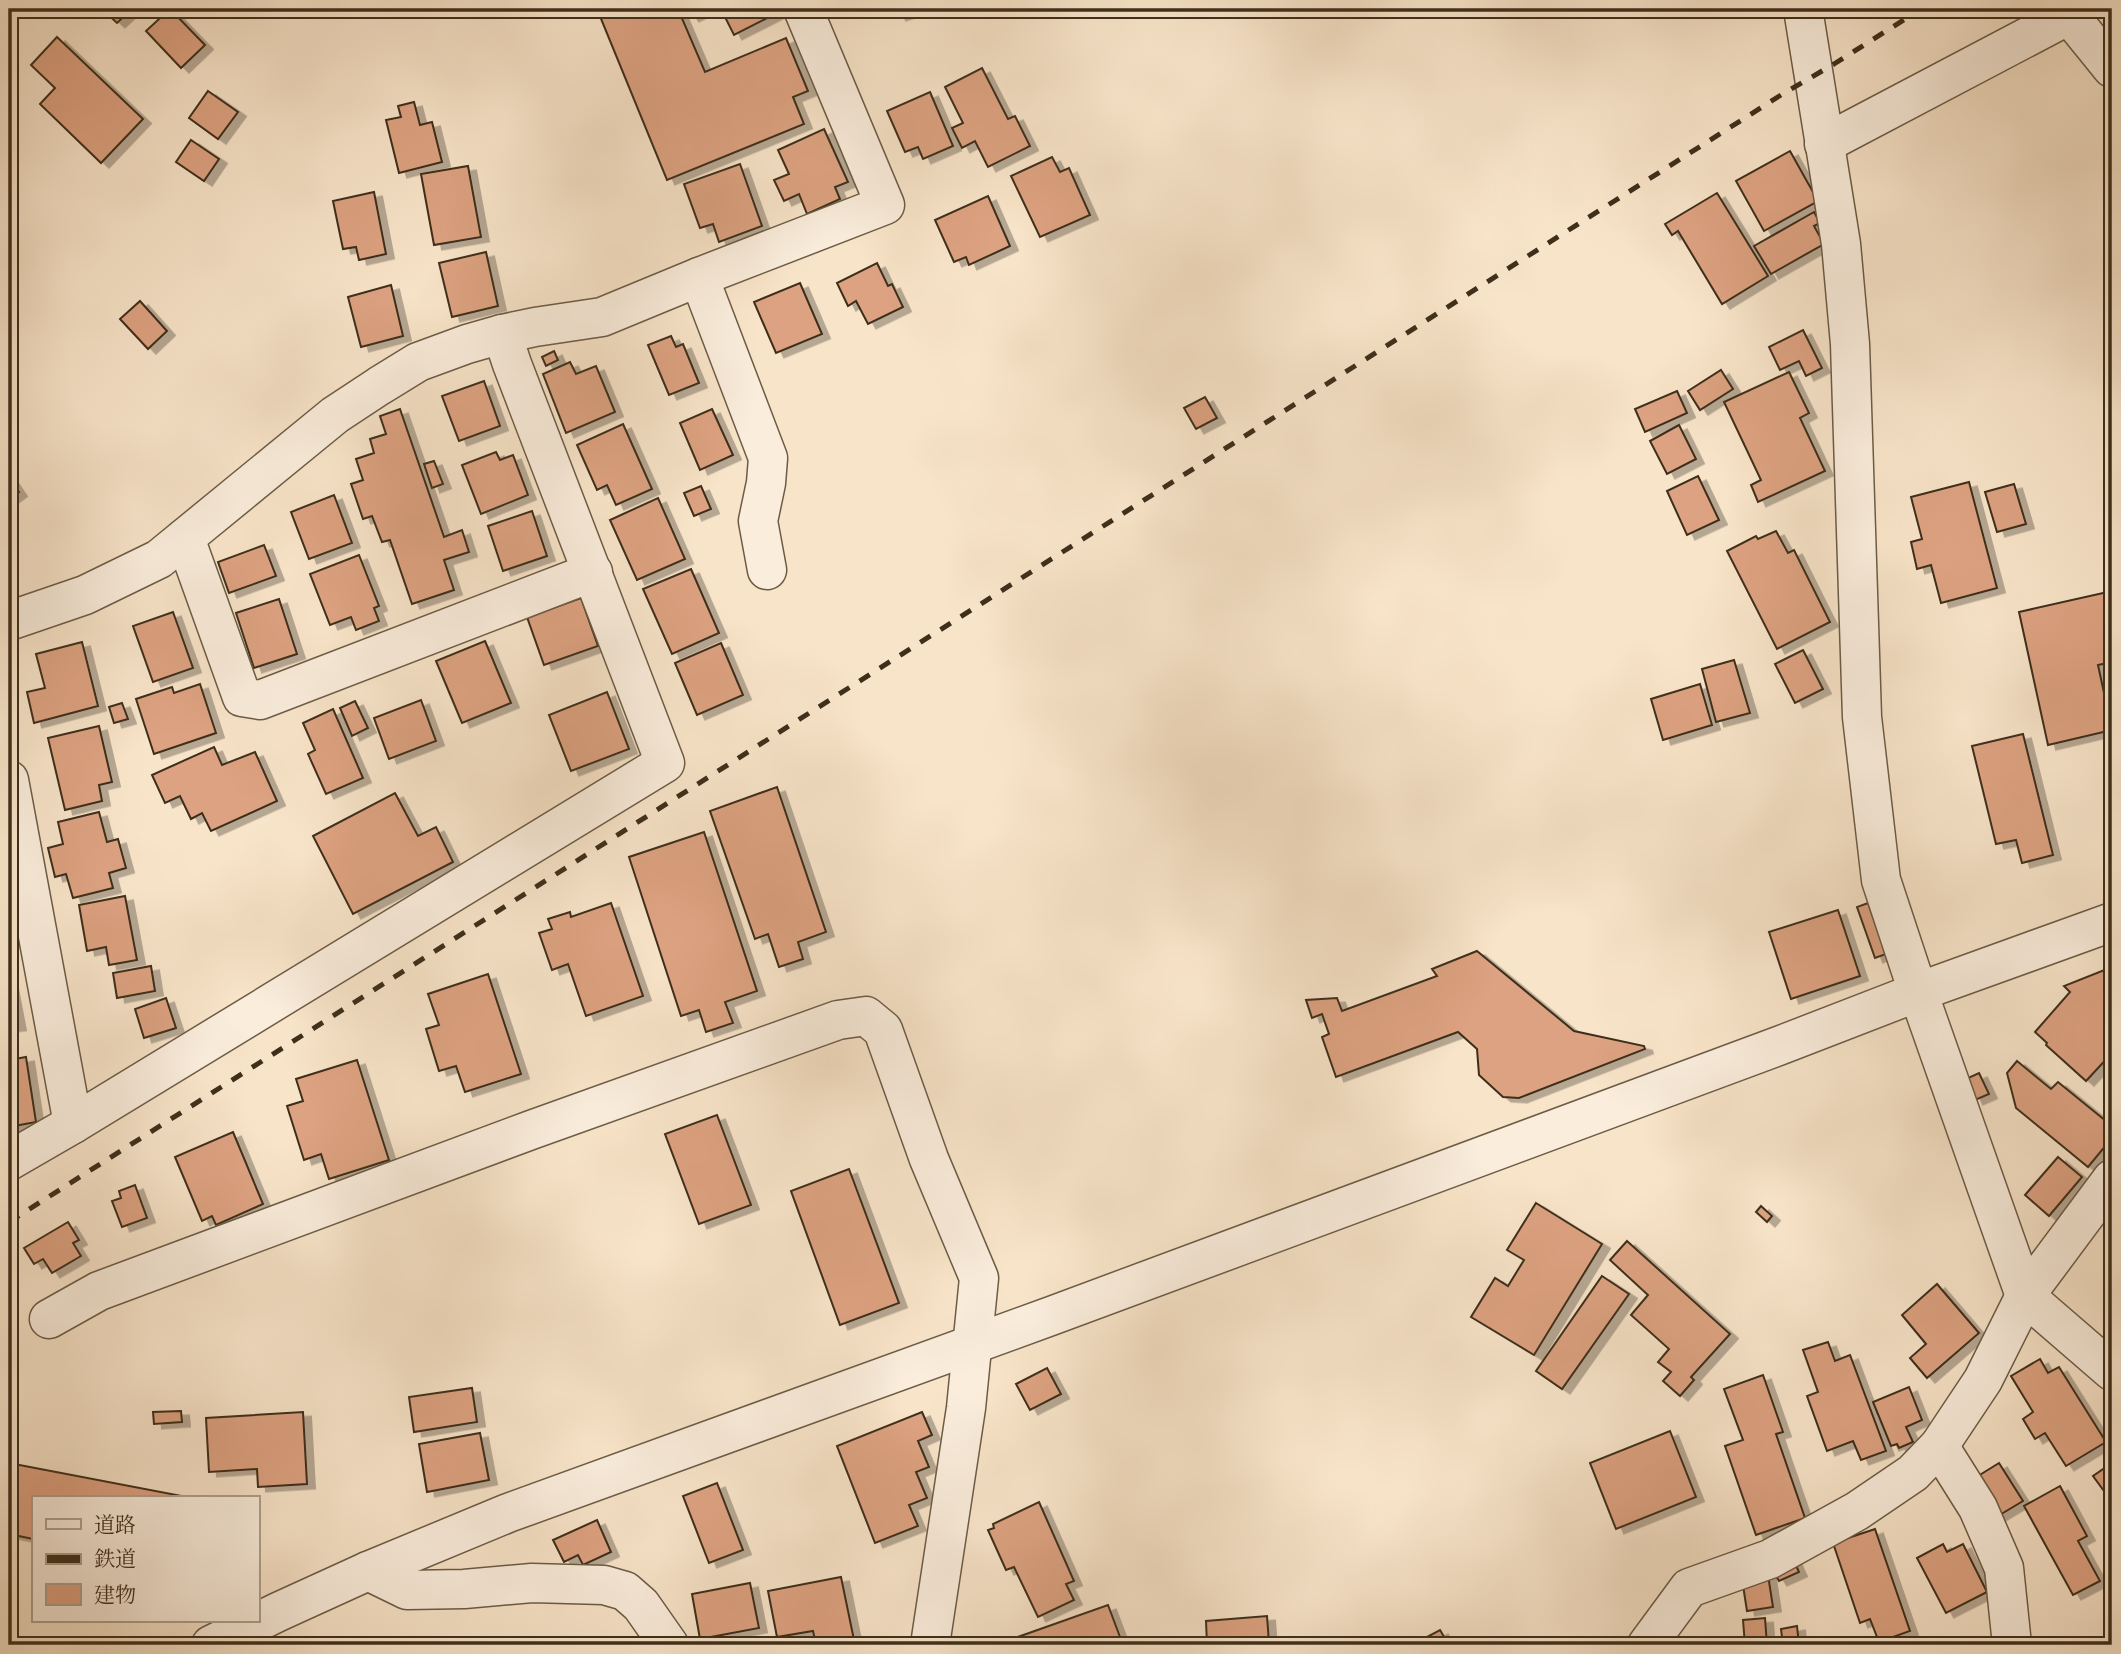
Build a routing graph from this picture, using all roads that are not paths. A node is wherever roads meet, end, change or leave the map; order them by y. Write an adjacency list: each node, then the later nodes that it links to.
1 (803, 9): 5 (street)
2 (1803, 9): 4 (street)
3 (2112, 68): 4 (street)
4 (1824, 144): 13 (street)
5 (699, 277): 6 (street); 8 (street)
6 (502, 334): 7 (street); 9 (street)
7 (185, 538): 9 (street); 10 (street)
8 (767, 570)
9 (593, 572): 14 (street)
10 (9, 621)
11 (9, 780): 14 (street)
12 (2112, 922): 13 (street)
13 (1918, 992): 17 (street); 19 (street)
14 (73, 1124): 15 (street)
15 (9, 1161)
16 (2112, 1179): 17 (street)
17 (2025, 1296): 20 (street); 21 (street)
18 (49, 1319): 19 (street)
19 (972, 1344): 22 (street); 25 (street)
20 (2112, 1371)
21 (1939, 1446): 26 (street); 27 (street)
22 (369, 1571): 23 (street); 24 (street)
23 (216, 1644)
24 (669, 1645)
25 (930, 1645)
26 (1647, 1645)
27 (2012, 1645)

